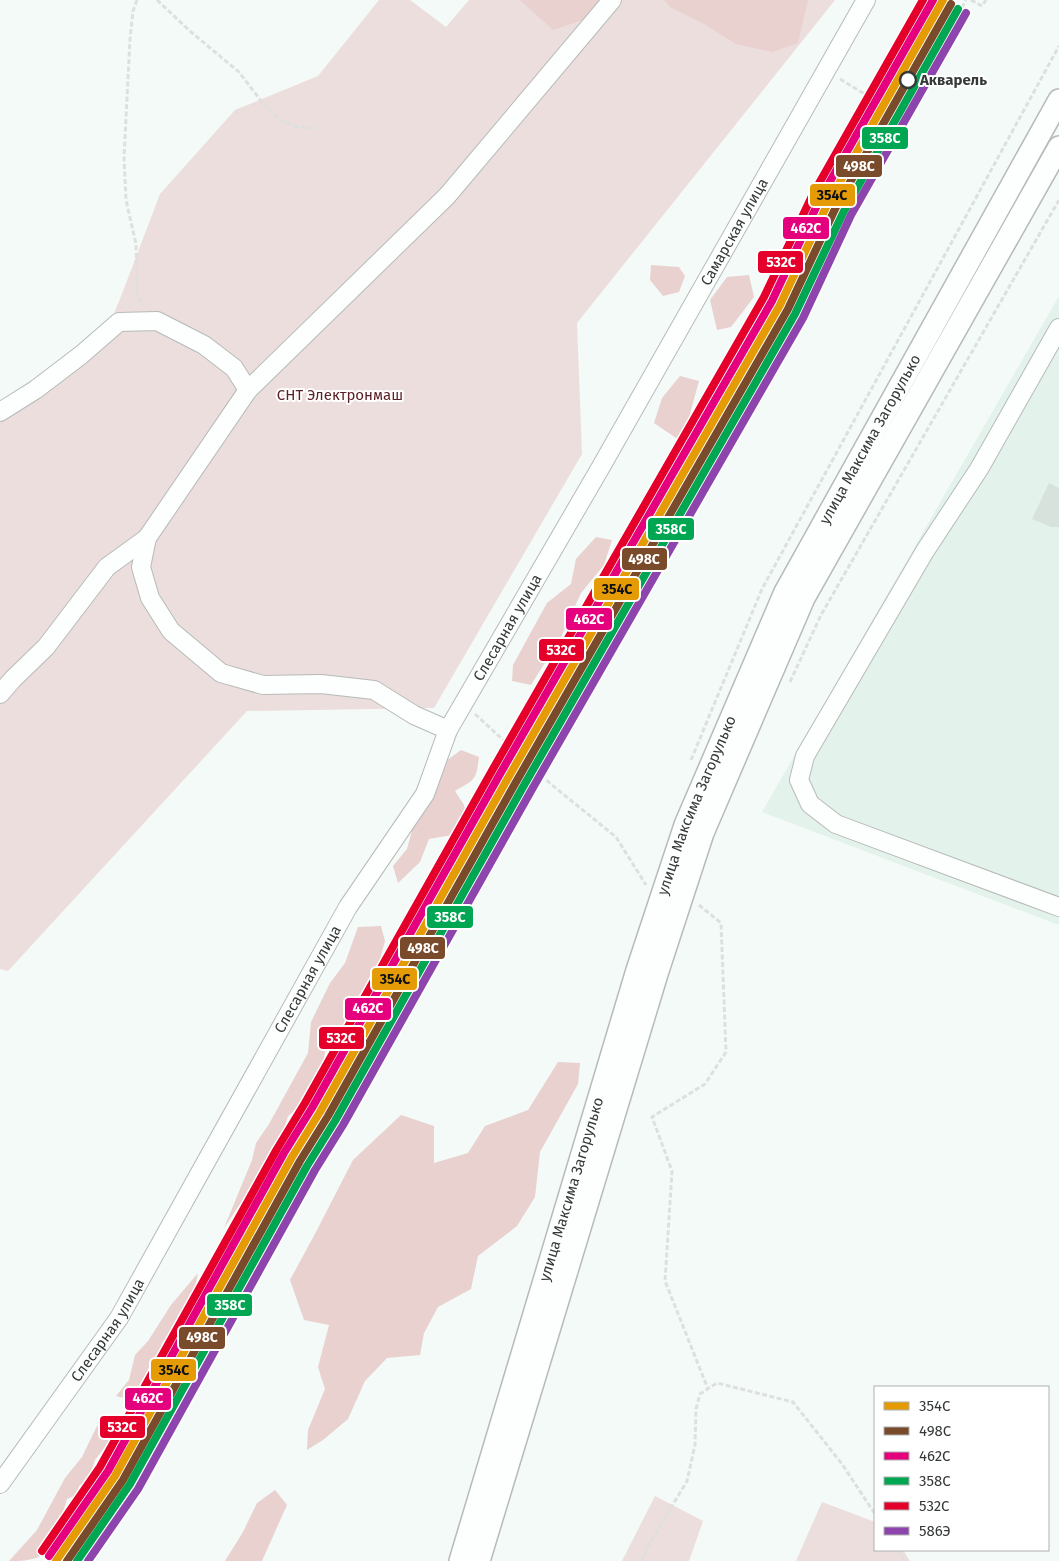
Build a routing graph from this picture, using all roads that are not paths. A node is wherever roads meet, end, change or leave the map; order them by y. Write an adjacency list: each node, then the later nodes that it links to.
1 (612, 0): 6 (street)
2 (866, 0): 8 (street, Самарская улица)
3 (1059, 100): 14 (main road, улица Максима Загорулько)
4 (1059, 147): 15 (main road, улица Максима Загорулько)
5 (1059, 328): 12 (street)
6 (248, 390): 7 (street); 9 (street)
7 (0, 412)
8 (602, 465): 11 (street, Слесарная улица)
9 (147, 538): 10 (street); 11 (street)
10 (0, 694)
11 (448, 730): 13 (street, Слесарная улица)
12 (1059, 907)
13 (0, 1484)
14 (460, 1561)
15 (479, 1561)

